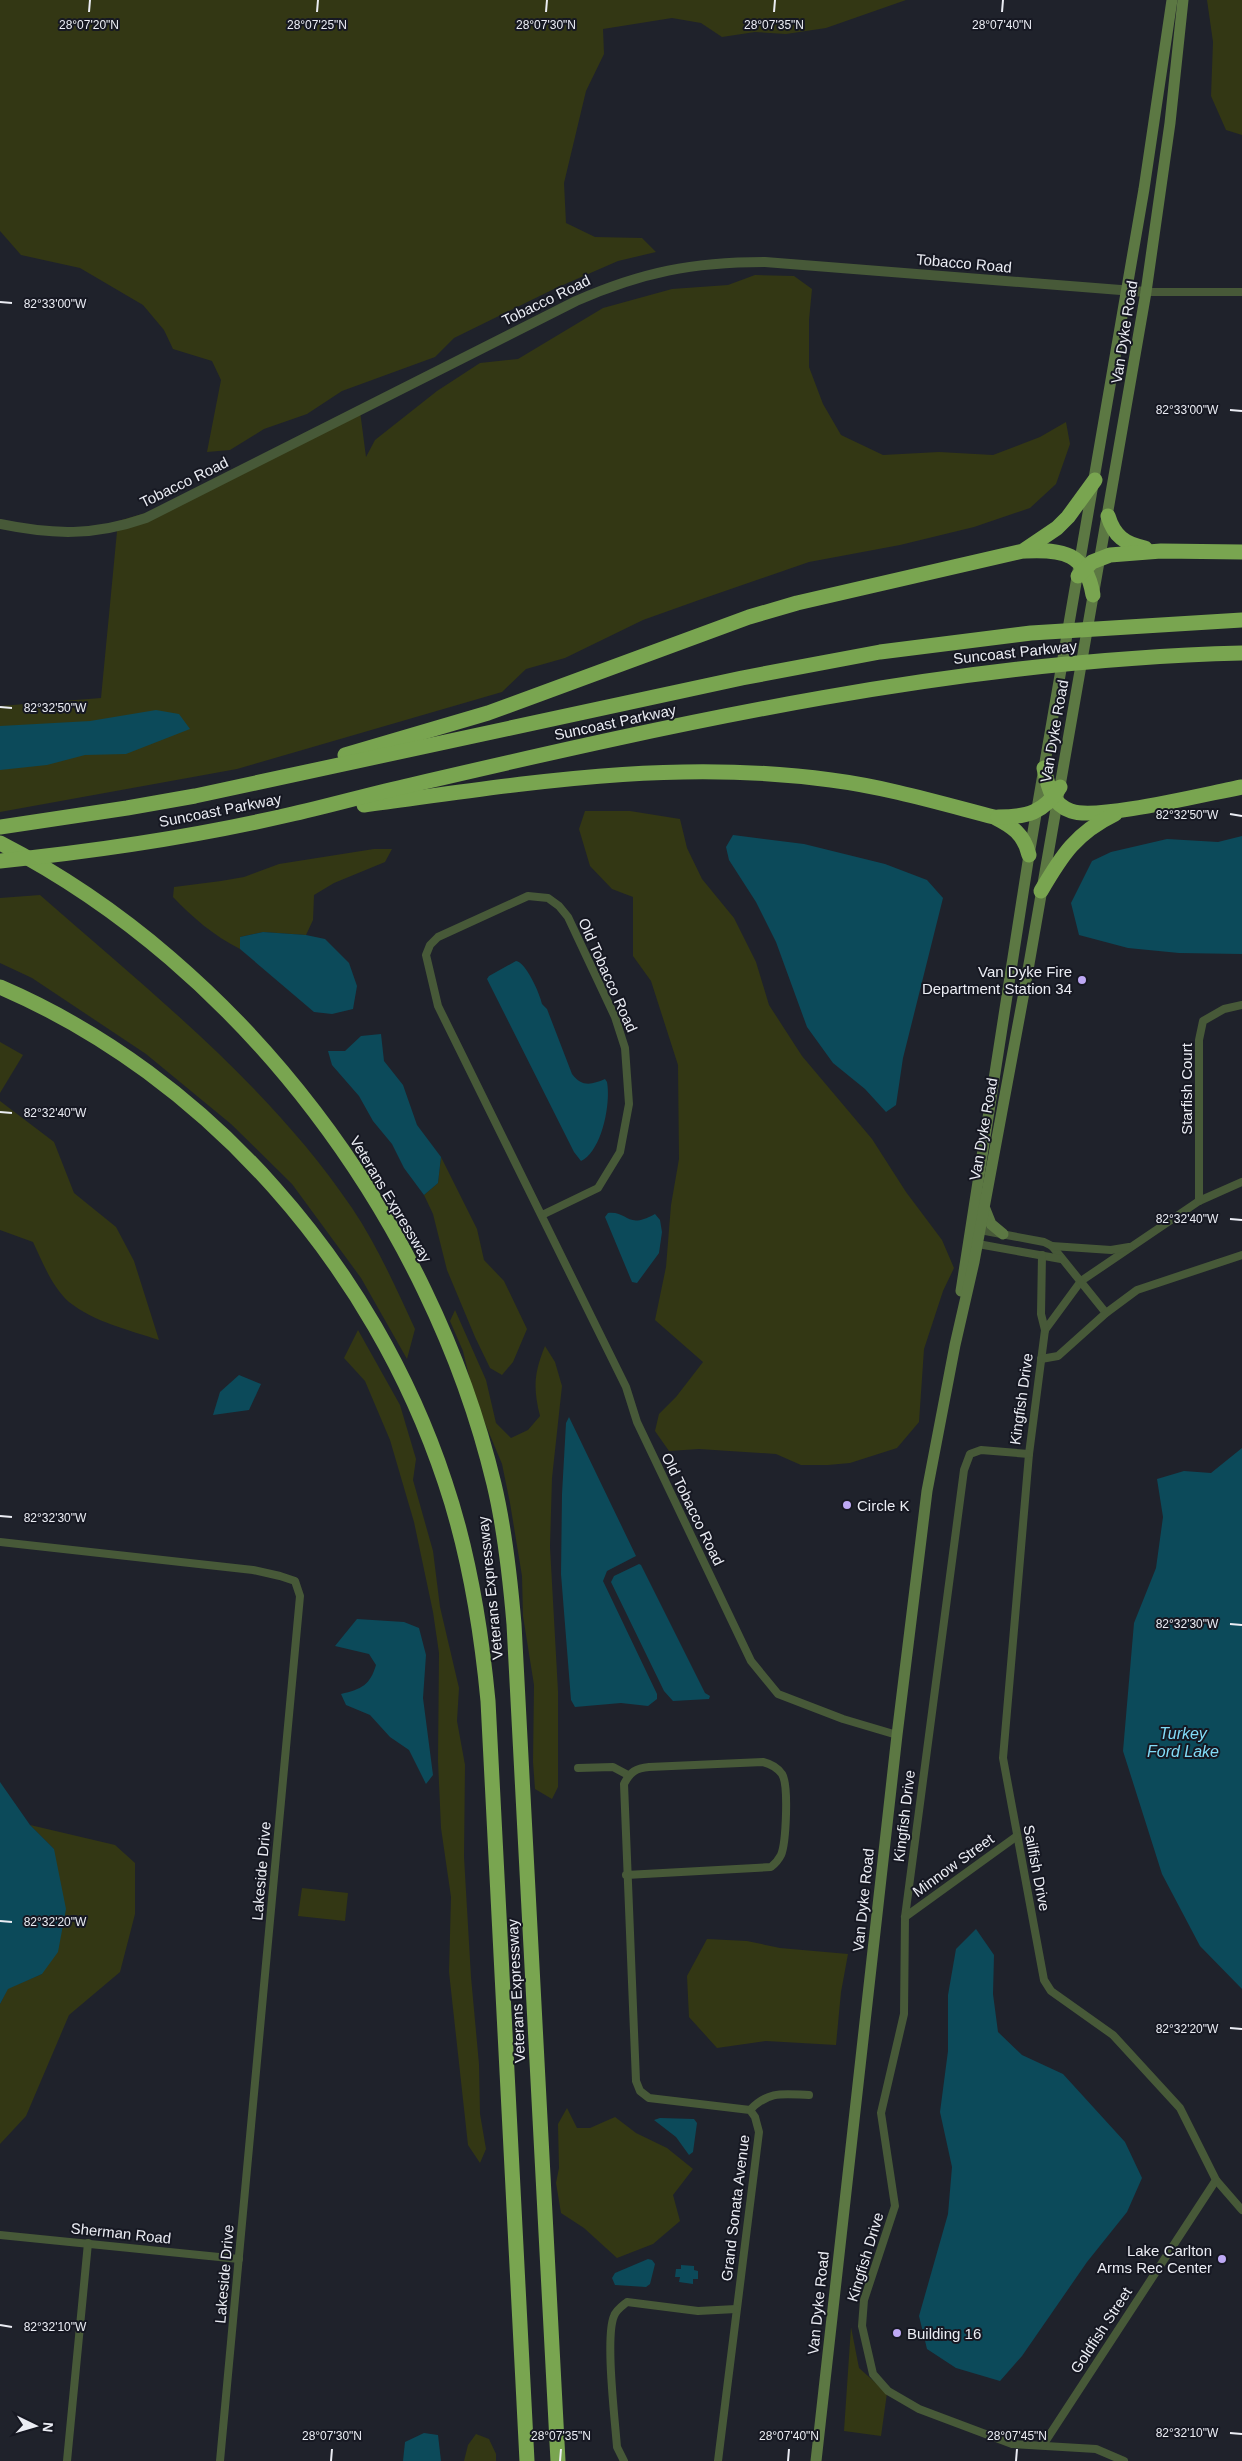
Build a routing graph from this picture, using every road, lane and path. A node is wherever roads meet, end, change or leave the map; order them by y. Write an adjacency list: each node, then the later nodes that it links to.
1 (1172, 0): 3 (main road, Van Dyke Road)
2 (1183, 0): 4 (main road, Van Dyke Road)
3 (1126, 291): 4 (street, Tobacco Road); 6 (main road, Van Dyke Road); 8 (street, Tobacco Road)
4 (1146, 292): 5 (street); 7 (main road, Van Dyke Road)
5 (1242, 292)
6 (1095, 480): 9 (highway); 13 (main road, Van Dyke Road)
7 (1108, 516): 10 (highway); 12 (main road, Van Dyke Road)
8 (0, 524)
9 (1023, 551): 13 (highway); 18 (highway)
10 (1161, 551): 11 (highway); 12 (highway)
11 (1242, 552)
12 (1100, 557): 13 (highway); 14 (main road, Van Dyke Road)
13 (1081, 570): 14 (highway); 17 (main road, Van Dyke Road)
14 (1093, 595): 20 (main road, Van Dyke Road)
15 (1242, 620): 18 (highway, Suncoast Parkway)
16 (1242, 653): 23 (highway, Suncoast Parkway)
17 (1044, 768): 20 (highway); 22 (main road, Van Dyke Road)
18 (256, 783): 25 (highway, Suncoast Parkway)
19 (1242, 786): 21 (highway)
20 (1056, 795): 21 (highway); 22 (highway); 29 (main road, Van Dyke Road)
21 (1123, 810): 29 (highway)
22 (1037, 811): 24 (highway); 27 (main road, Van Dyke Road)
23 (288, 815): 24 (highway); 28 (highway, Suncoast Parkway)
24 (994, 817): 27 (highway)
25 (0, 827)
26 (0, 843): 69 (highway, Veterans Expressway)
27 (1029, 855): 36 (main road, Van Dyke Road)
28 (0, 861)
29 (1042, 891): 34 (main road, Van Dyke Road)
30 (0, 987): 68 (highway, Veterans Expressway)
31 (1242, 1005): 33 (street, Starfish Court)
32 (1242, 1182): 33 (street)
33 (1199, 1201): 40 (street)
34 (984, 1208): 36 (main road, Van Dyke Road); 37 (main road)
35 (542, 1215): 35 (street, Old Tobacco Road); 51 (street, Old Tobacco Road)
36 (975, 1232): 37 (street); 38 (main road, Van Dyke Road); 47 (main road, Van Dyke Road)
37 (1003, 1234): 39 (street)
38 (978, 1244): 41 (street); 47 (main road, Van Dyke Road)
39 (1052, 1246): 40 (street); 43 (street)
40 (1131, 1247): 44 (street)
41 (1042, 1255): 43 (street); 46 (street, Kingfish Drive)
42 (1242, 1255): 45 (street)
43 (1061, 1259): 44 (street)
44 (1081, 1281): 45 (street); 46 (street)
45 (1106, 1313): 48 (street)
46 (1044, 1330): 48 (street, Kingfish Drive)
47 (955, 1345): 51 (main road, Van Dyke Road)
48 (1041, 1359): 49 (street, Kingfish Drive)
49 (1029, 1454): 54 (street, Sailfish Drive); 56 (street, Kingfish Drive)
50 (0, 1542): 63 (street, Lakeside Drive)
51 (897, 1735): 72 (main road, Van Dyke Road)
52 (578, 1768): 53 (street)
53 (628, 1775): 55 (street); 55 (street)
54 (1017, 1836): 56 (street, Minnow Street); 59 (street, Sailfish Drive)
55 (626, 1875): 58 (street)
56 (905, 1917): 65 (street, Kingfish Drive)
57 (809, 2095): 58 (street)
58 (750, 2110): 64 (street, Grand Sonata Avenue)
59 (1216, 2180): 60 (street, Sailfish Drive); 65 (street, Goldfish Street)
60 (1242, 2210)
61 (0, 2234): 62 (street, Sherman Road)
62 (88, 2243): 63 (street, Sherman Road); 66 (street)
63 (239, 2259): 67 (street, Lakeside Drive)
64 (736, 2309): 70 (street); 71 (street, Grand Sonata Avenue)
65 (1043, 2445): 73 (street)
66 (67, 2461)
67 (220, 2461)
68 (527, 2461)
69 (558, 2461)
70 (624, 2461)
71 (718, 2461)
72 (816, 2461)
73 (1124, 2461)

